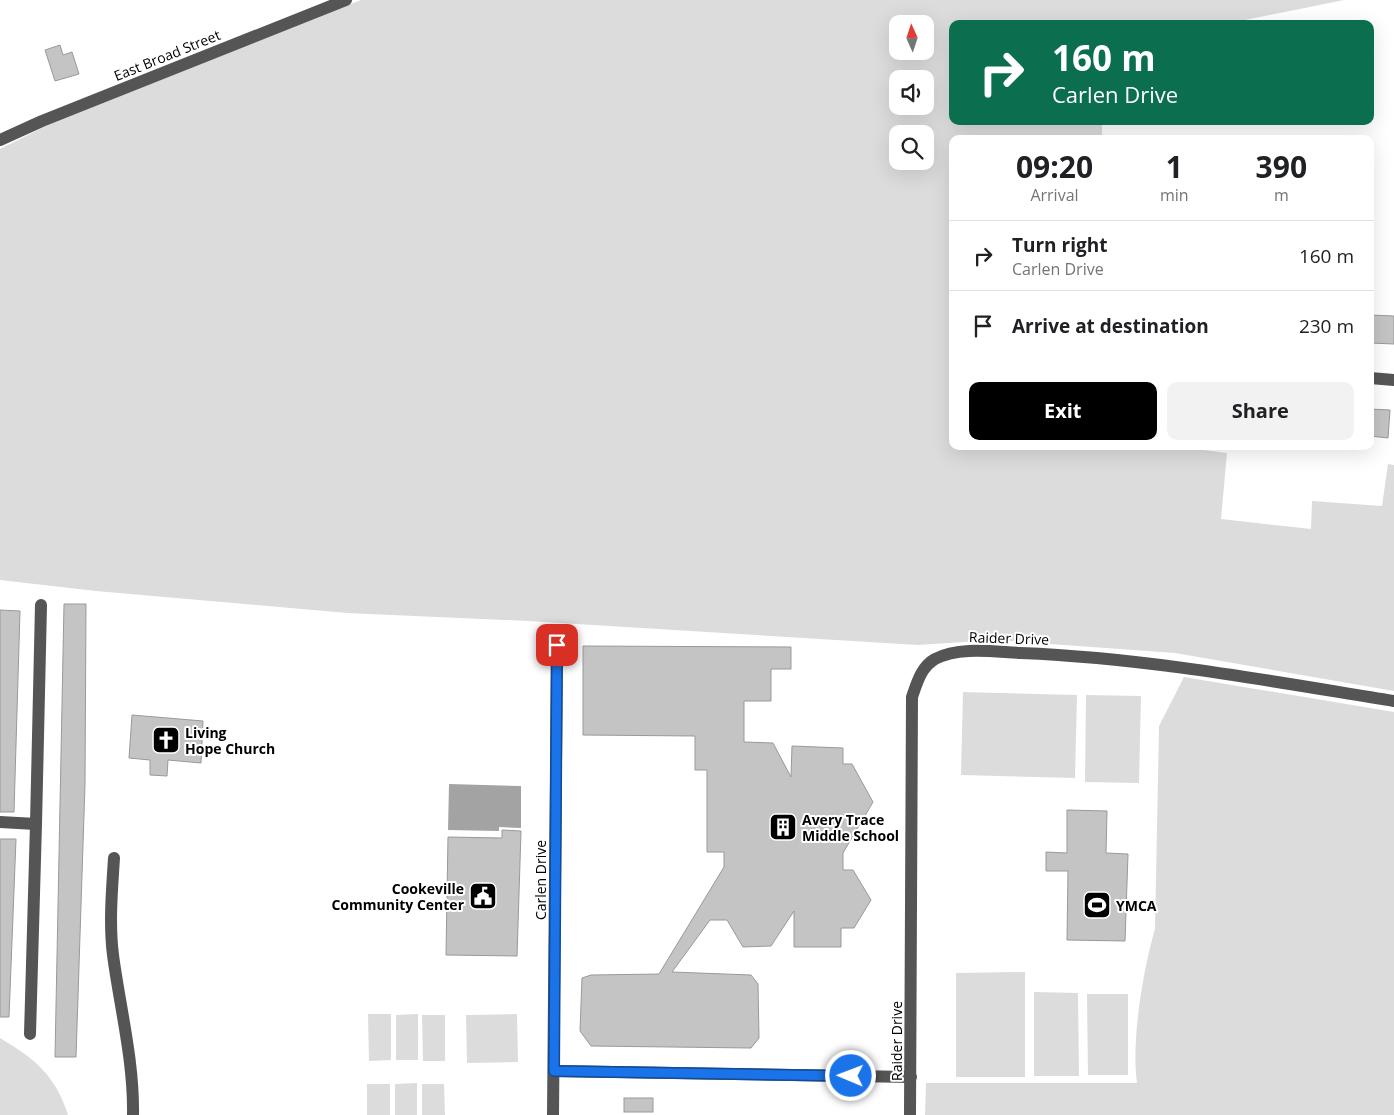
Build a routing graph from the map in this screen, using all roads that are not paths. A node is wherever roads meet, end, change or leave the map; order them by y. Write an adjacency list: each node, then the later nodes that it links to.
1 (346, 0): 2 (street, East Broad Street)
2 (0, 140)
3 (1374, 378): 4 (street)
4 (1394, 380)
5 (41, 604): 9 (street)
6 (557, 645): 12 (street, Carlen Drive)
7 (1394, 701): 13 (street, Raider Drive)
8 (0, 822): 9 (street)
9 (36, 824): 11 (street)
10 (114, 858): 14 (street)
11 (30, 1034)
12 (554, 1071): 13 (street); 15 (street, Carlen Drive)
13 (911, 1077): 16 (street, Raider Drive)
14 (133, 1115)
15 (553, 1115)
16 (910, 1115)

